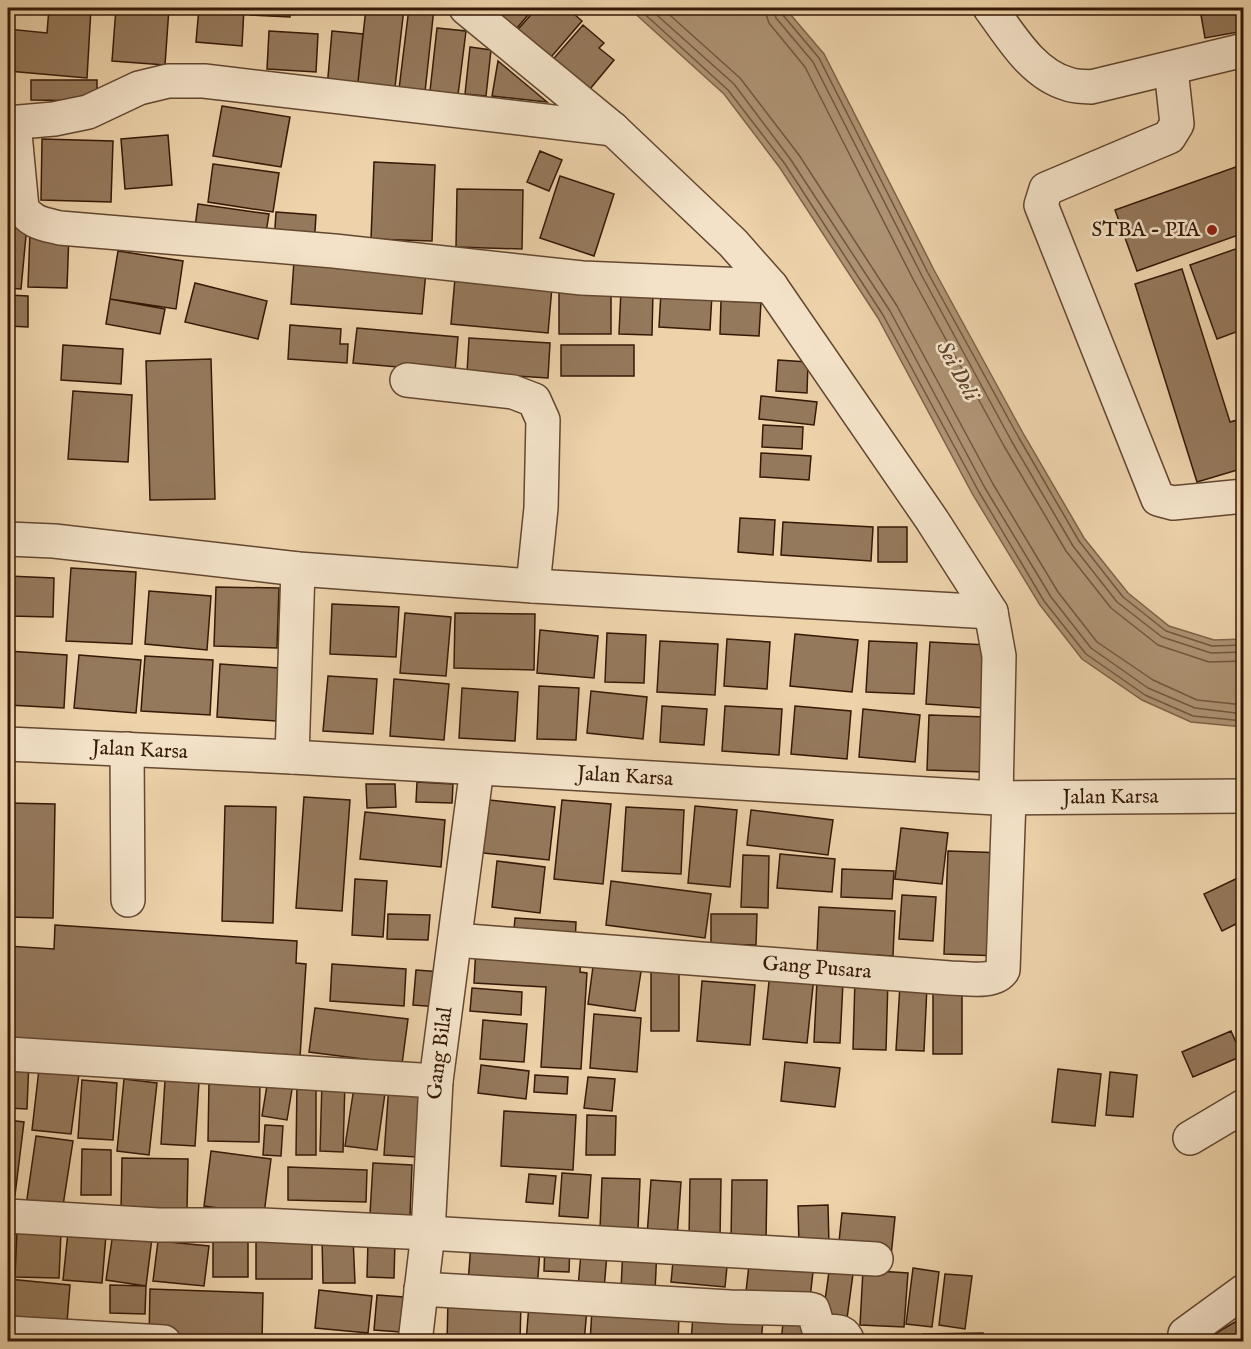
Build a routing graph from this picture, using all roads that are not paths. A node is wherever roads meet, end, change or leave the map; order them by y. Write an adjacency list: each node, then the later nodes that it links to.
1 (466, 8): 6 (street)
2 (990, 8): 4 (street)
3 (1244, 50): 4 (street)
4 (1171, 69): 9 (street)
5 (11, 123): 6 (street); 7 (street)
6 (613, 129): 7 (street)
7 (771, 286): 13 (street)
8 (407, 380): 12 (street)
9 (1244, 496)
10 (8, 539): 11 (street)
11 (298, 569): 12 (street); 16 (street)
12 (533, 586): 13 (street)
13 (991, 612): 19 (street)
14 (8, 744): 15 (street, Jalan Karsa)
15 (127, 749): 16 (street, Jalan Karsa); 20 (street)
16 (292, 757): 17 (street, Jalan Karsa)
17 (477, 768): 19 (street, Jalan Karsa); 21 (street, Gang Bilal)
18 (1244, 796): 19 (street, Jalan Karsa)
19 (1002, 798): 21 (street, Gang Pusara)
20 (128, 900)
21 (455, 940): 23 (street, Gang Bilal)
22 (8, 1054): 23 (street)
23 (436, 1081): 27 (street, Gang Bilal)
24 (1244, 1106): 25 (street)
25 (1190, 1138)
26 (8, 1216): 27 (street)
27 (428, 1233): 28 (street); 29 (street, Gang Bilal)
28 (876, 1258)
29 (421, 1289): 34 (street, Gang Bilal); 35 (street)
30 (1244, 1291): 32 (street)
31 (8, 1333): 33 (street)
32 (1185, 1334)
33 (164, 1341)
34 (415, 1341)
35 (848, 1341)

